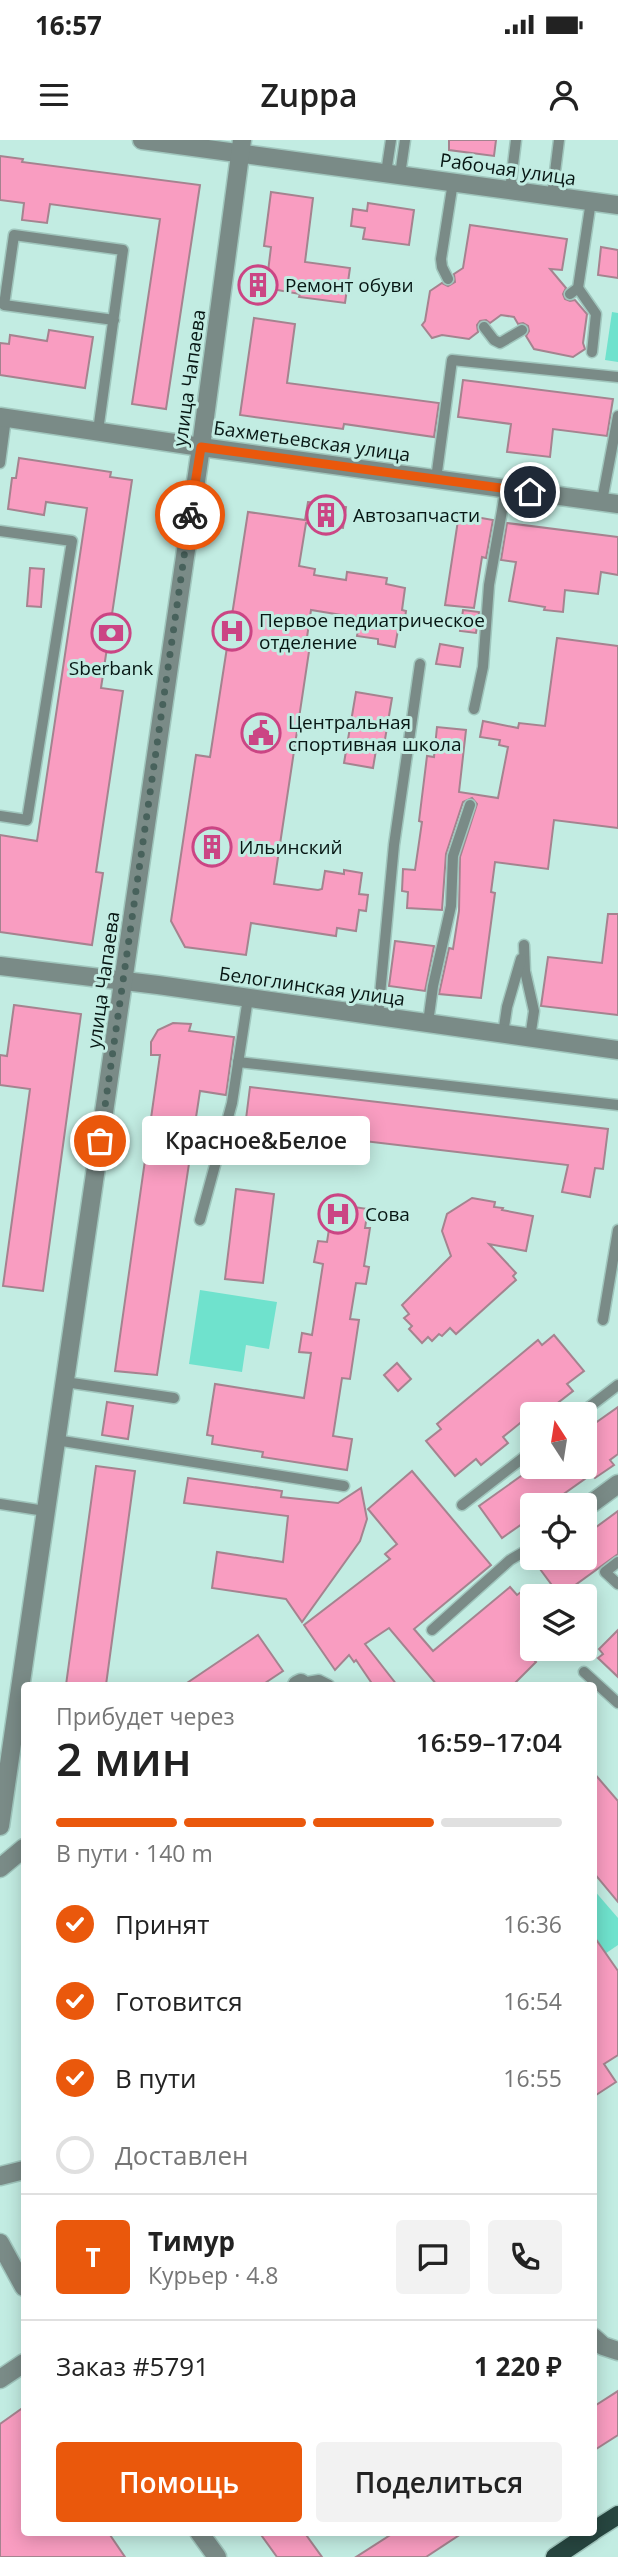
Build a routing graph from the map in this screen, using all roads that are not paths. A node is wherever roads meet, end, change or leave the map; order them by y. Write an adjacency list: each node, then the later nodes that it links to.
1 (142, 140): 6 (street, Рабочая улица)
2 (391, 140): 7 (lane)
3 (405, 140): 7 (lane)
4 (516, 140): 9 (lane)
5 (559, 140): 10 (lane)
6 (241, 147): 7 (street, Рабочая улица); 22 (street, улица Чапаева)
7 (393, 174): 8 (street, Рабочая улица)
8 (453, 182): 9 (street, Рабочая улица); 13 (lane)
9 (510, 190): 10 (street, Рабочая улица)
10 (552, 196): 11 (street, Рабочая улица)
11 (591, 201): 12 (street, Рабочая улица); 17 (lane)
12 (618, 205)
13 (448, 279)
14 (114, 320): 14 (lane); 21 (lane)
15 (484, 327): 16 (lane)
16 (522, 330)
17 (592, 352)
18 (618, 377): 24 (lane)
19 (3, 417): 21 (street, Бахметьевская улица); 23 (lane)
20 (618, 418): 26 (lane)
21 (98, 431): 22 (street, Бахметьевская улица)
22 (201, 447): 24 (street, Бахметьевская улица); 33 (street, улица Чапаева)
23 (0, 463)
24 (436, 479): 25 (street, Бахметьевская улица)
25 (506, 488): 26 (street, Бахметьевская улица); 29 (lane)
26 (610, 503)
27 (0, 531): 31 (lane)
28 (420, 664): 35 (lane)
29 (474, 709)
30 (470, 805): 36 (lane)
31 (0, 817)
32 (0, 966): 33 (street, Белоглинская улица)
33 (124, 981): 34 (street, Белоглинская улица); 45 (street, улица Чапаева)
34 (248, 998): 35 (street, Белоглинская улица); 40 (lane)
35 (378, 1016): 36 (street, Белоглинская улица)
36 (428, 1023): 37 (street, Белоглинская улица)
37 (503, 1034): 38 (street, Белоглинская улица); 38 (lane)
38 (530, 1038): 39 (street, Белоглинская улица)
39 (618, 1050)
40 (238, 1062): 41 (lane); 42 (lane)
41 (618, 1105)
42 (200, 1220)
43 (618, 1230): 44 (lane)
44 (603, 1320)
45 (65, 1382): 47 (lane); 49 (street, улица Чапаева)
46 (618, 1385): 48 (lane)
47 (174, 1398)
48 (596, 1402)
49 (56, 1440): 52 (lane); 56 (street, улица Чапаева)
50 (520, 1460): 55 (lane)
51 (618, 1484): 53 (street)
52 (344, 1486)
53 (597, 1499)
54 (0, 1504): 56 (lane)
55 (462, 1505)
56 (45, 1511): 65 (street, улица Чапаева)
57 (520, 1554): 60 (lane)
58 (618, 1562): 59 (lane)
59 (618, 1584)
60 (432, 1630)
61 (584, 1672): 62 (lane)
62 (595, 1682)
63 (597, 1684): 64 (lane)
64 (618, 1703)
65 (0, 1826)
66 (21, 1850): 67 (street)
67 (0, 1868)
68 (21, 2171): 69 (street)
69 (0, 2176)
70 (0, 2243): 71 (street)
71 (21, 2282)
72 (597, 2341): 73 (street)
73 (618, 2351)
74 (21, 2364): 75 (street)
75 (0, 2379)
76 (618, 2515): 77 (main road)
77 (597, 2529)
78 (202, 2536): 80 (street)
79 (586, 2536): 81 (main road)
80 (217, 2557)
81 (555, 2557)

